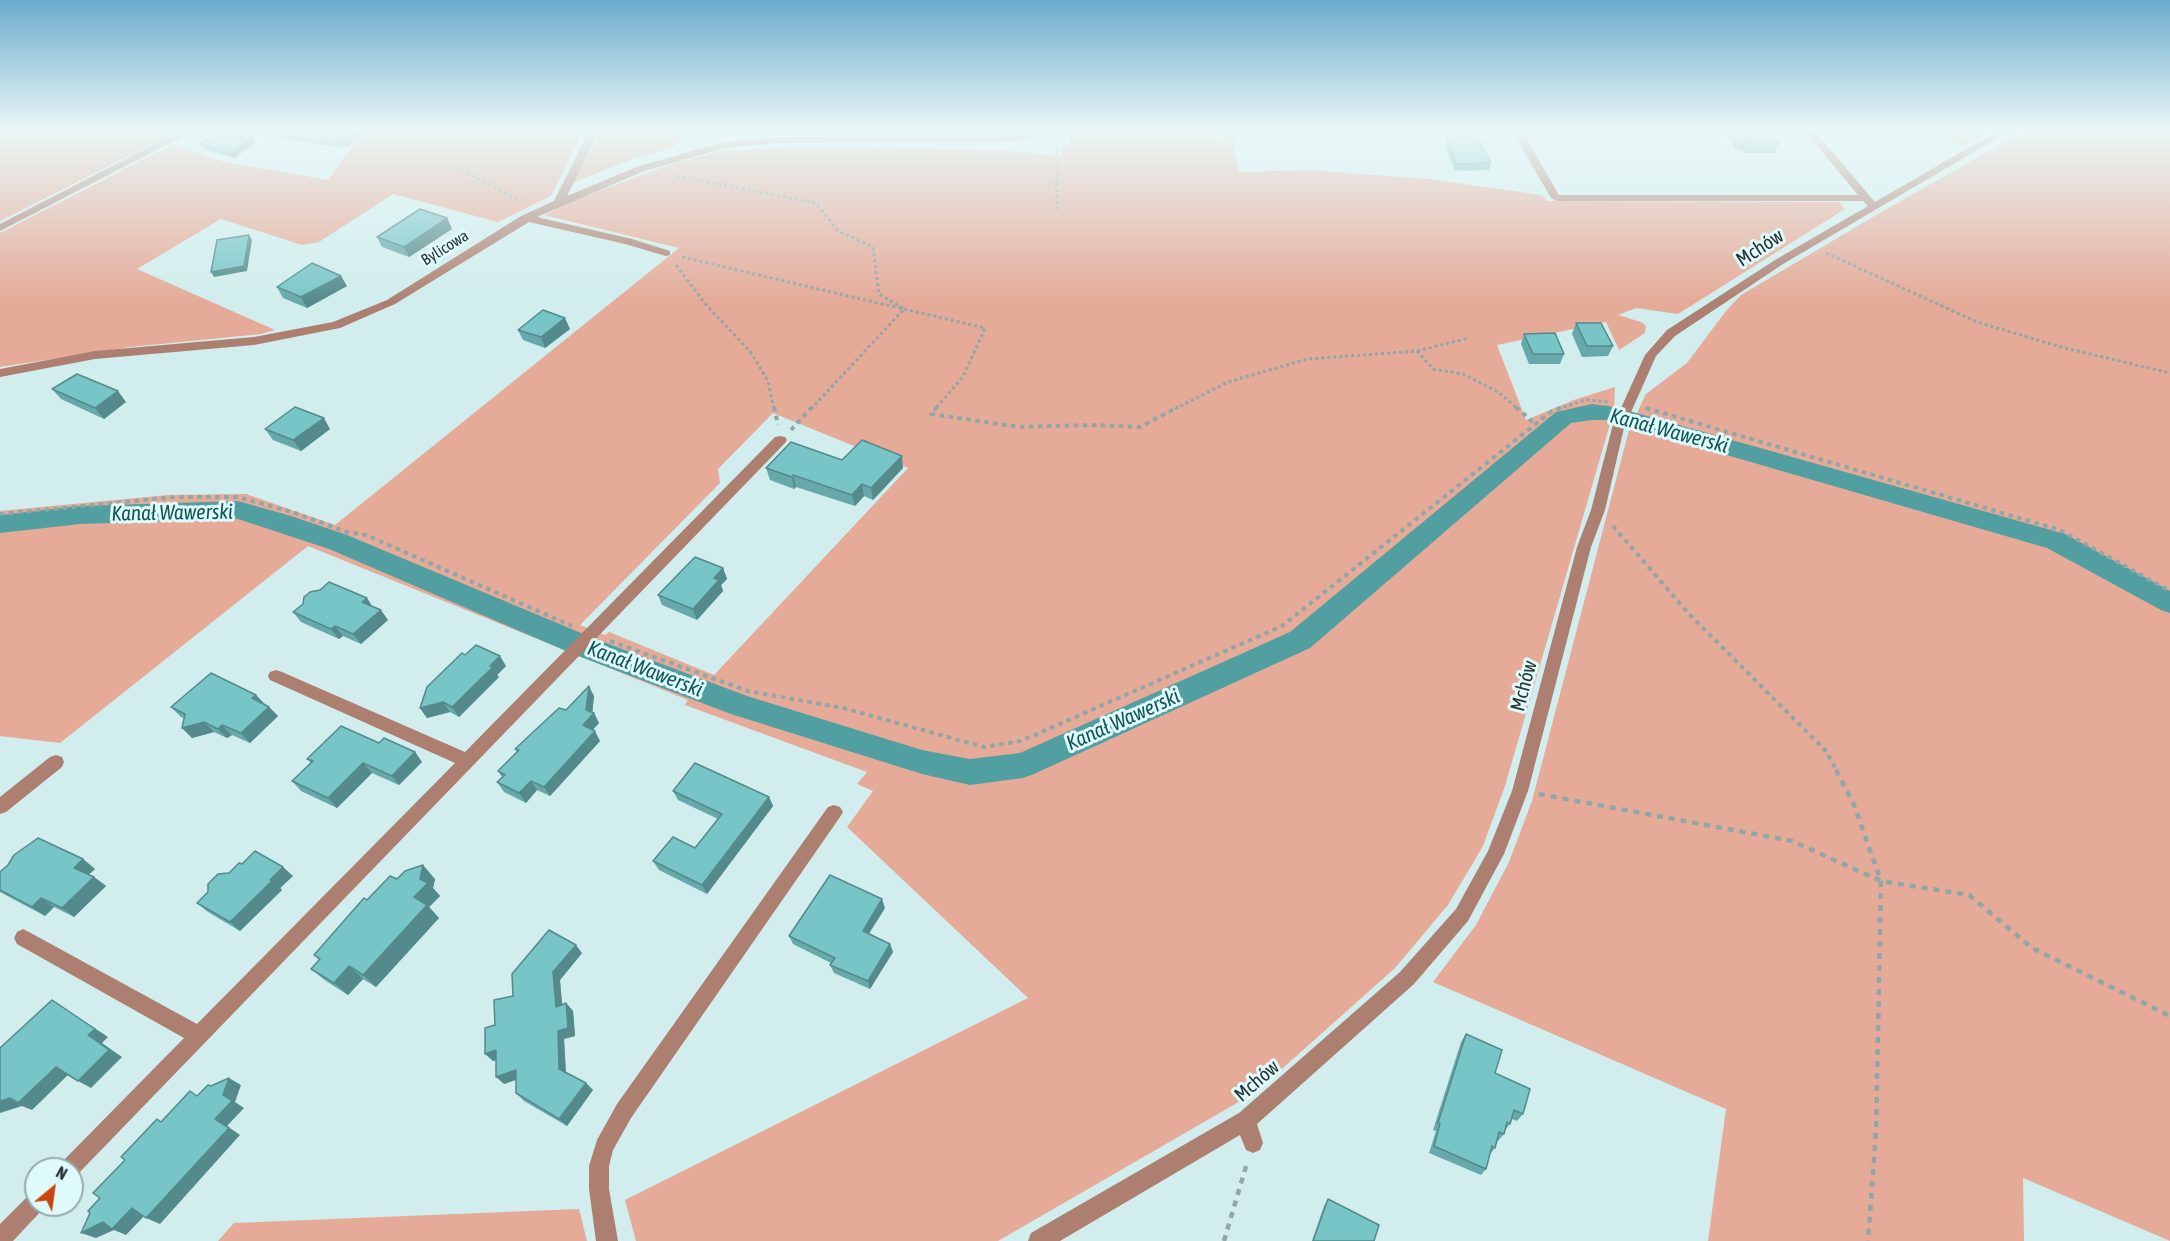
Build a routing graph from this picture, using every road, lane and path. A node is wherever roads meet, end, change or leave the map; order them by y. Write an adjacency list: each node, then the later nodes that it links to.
1 (80, 187): 16 (street)
2 (492, 187): 14 (path)
3 (567, 187): 11 (street)
4 (597, 187): 11 (street, Bylicowa)
5 (733, 187): 19 (path)
6 (1057, 187): 13 (path)
7 (1550, 187): 10 (street)
8 (1856, 187): 10 (street)
9 (1909, 187): 12 (street, Mchów)
10 (1865, 198): 12 (street)
11 (560, 202): 14 (street, Bylicowa)
12 (1874, 207): 17 (street, Mchów)
13 (1057, 209)
14 (538, 212): 15 (street, Bylicowa)
15 (525, 218): 18 (street); 23 (street, Bylicowa)
16 (0, 228)
17 (1808, 244): 24 (path); 25 (street, Mchów)
18 (666, 253): 19 (path); 27 (path)
19 (904, 309): 20 (path); 27 (path)
20 (985, 328): 22 (path)
21 (1469, 339): 22 (path)
22 (1417, 351): 26 (path)
23 (0, 373)
24 (2170, 373)
25 (1629, 403): 26 (path); 28 (street, Mchów); 30 (path)
26 (1535, 424): 31 (path)
27 (780, 440): 31 (street)
28 (1598, 510): 35 (street, Mchów); 38 (path)
29 (0, 514): 31 (path)
30 (2170, 591)
31 (591, 634): 33 (street)
32 (276, 676): 33 (street)
33 (468, 761): 41 (street)
34 (56, 762): 36 (street)
35 (1520, 791): 38 (path); 42 (street, Mchów)
36 (0, 807)
37 (834, 812): 47 (street)
38 (1881, 881): 40 (path); 50 (path)
39 (23, 938): 41 (street)
40 (2170, 1016)
41 (199, 1036): 44 (street)
42 (1246, 1120): 43 (street); 48 (street, Mchów)
43 (1253, 1143): 49 (path)
44 (81, 1157)
45 (24, 1214): 46 (street)
46 (0, 1239)
47 (607, 1241)
48 (1039, 1241)
49 (1224, 1241)
50 (1868, 1241)

